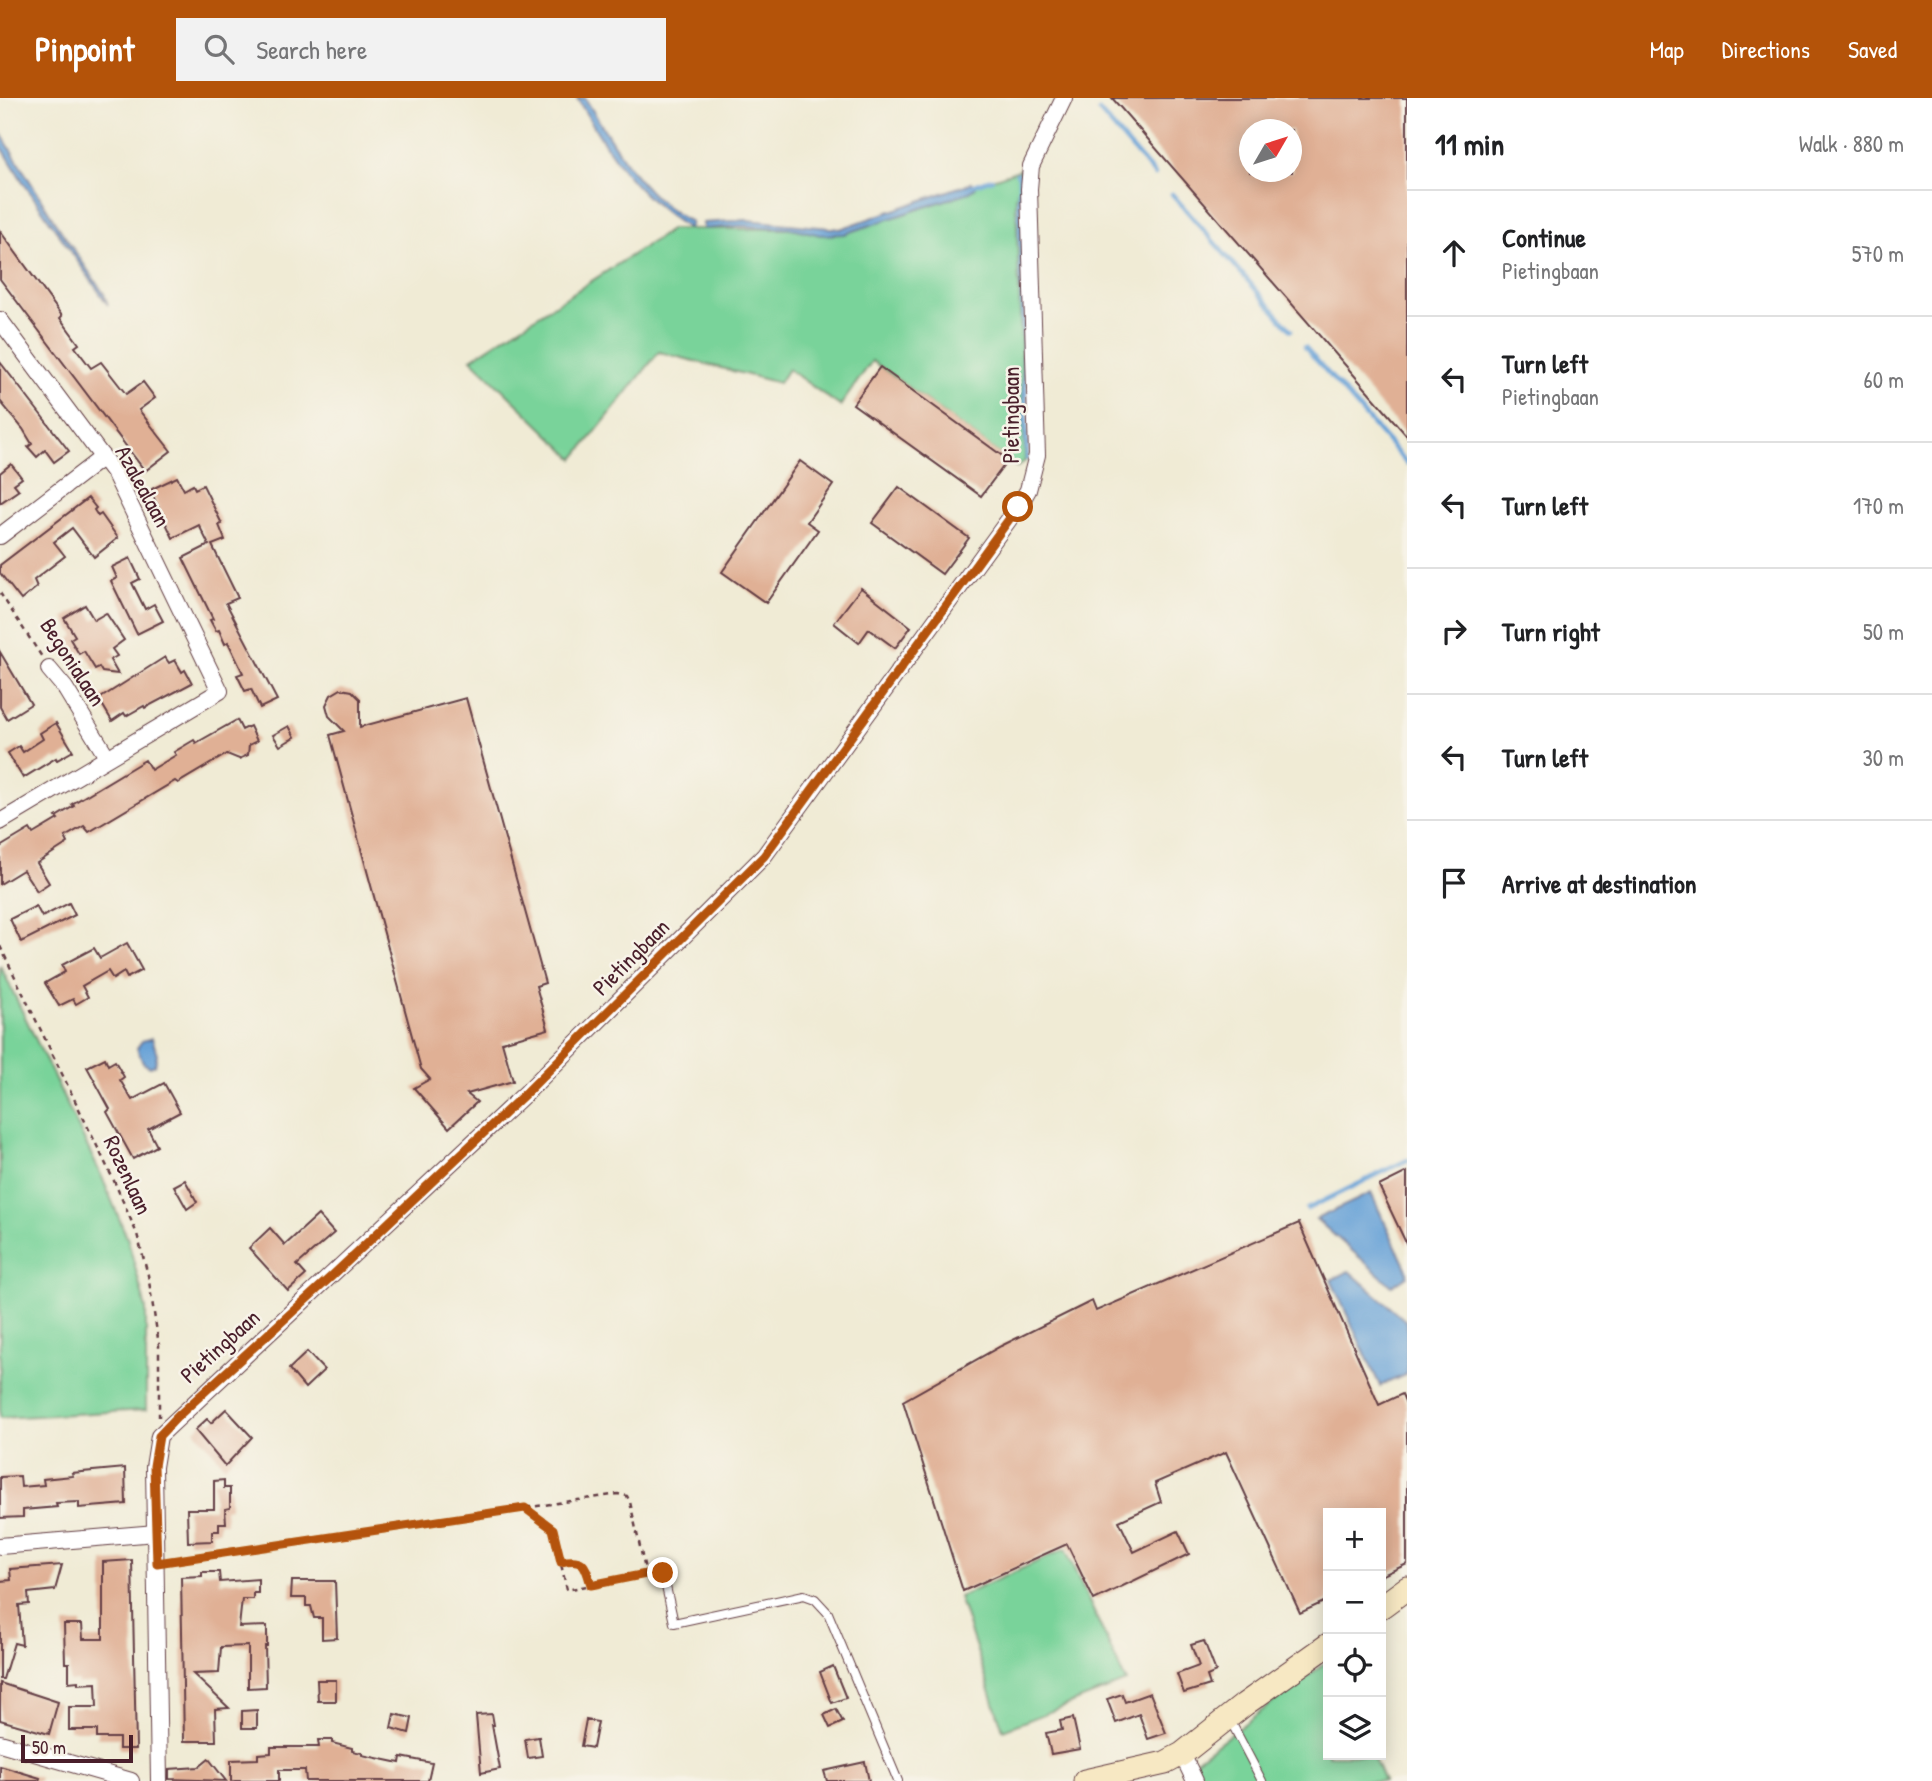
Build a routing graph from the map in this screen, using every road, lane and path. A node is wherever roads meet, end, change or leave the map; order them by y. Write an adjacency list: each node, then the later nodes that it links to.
1 (1064, 98): 10 (street, Pietingbaan)
2 (1, 321): 3 (street, Azalealaan)
3 (103, 457): 4 (street); 7 (street, Azalealaan)
4 (0, 536)
5 (0, 593): 6 (path, Begonialaan)
6 (49, 669): 7 (street, Begonialaan)
7 (107, 757): 8 (street)
8 (0, 822)
9 (0, 946): 10 (path, Rozenlaan)
10 (159, 1436): 12 (street)
11 (525, 1508): 14 (path); 15 (path); 17 (path)
12 (156, 1533): 13 (street); 15 (street)
13 (0, 1546)
14 (561, 1562): 18 (path); 18 (path)
15 (157, 1563): 26 (street)
16 (663, 1573): 17 (path); 27 (lane)
17 (646, 1574): 18 (path)
18 (591, 1585)
19 (1407, 1588): 20 (street)
20 (1386, 1603)
21 (1323, 1649): 22 (street)
22 (1229, 1717): 24 (street); 30 (lane)
23 (0, 1743): 25 (street)
24 (1182, 1754): 28 (street); 29 (street)
25 (131, 1781)
26 (159, 1781)
27 (898, 1781)
28 (1085, 1781)
29 (1195, 1781)
30 (1262, 1781)

